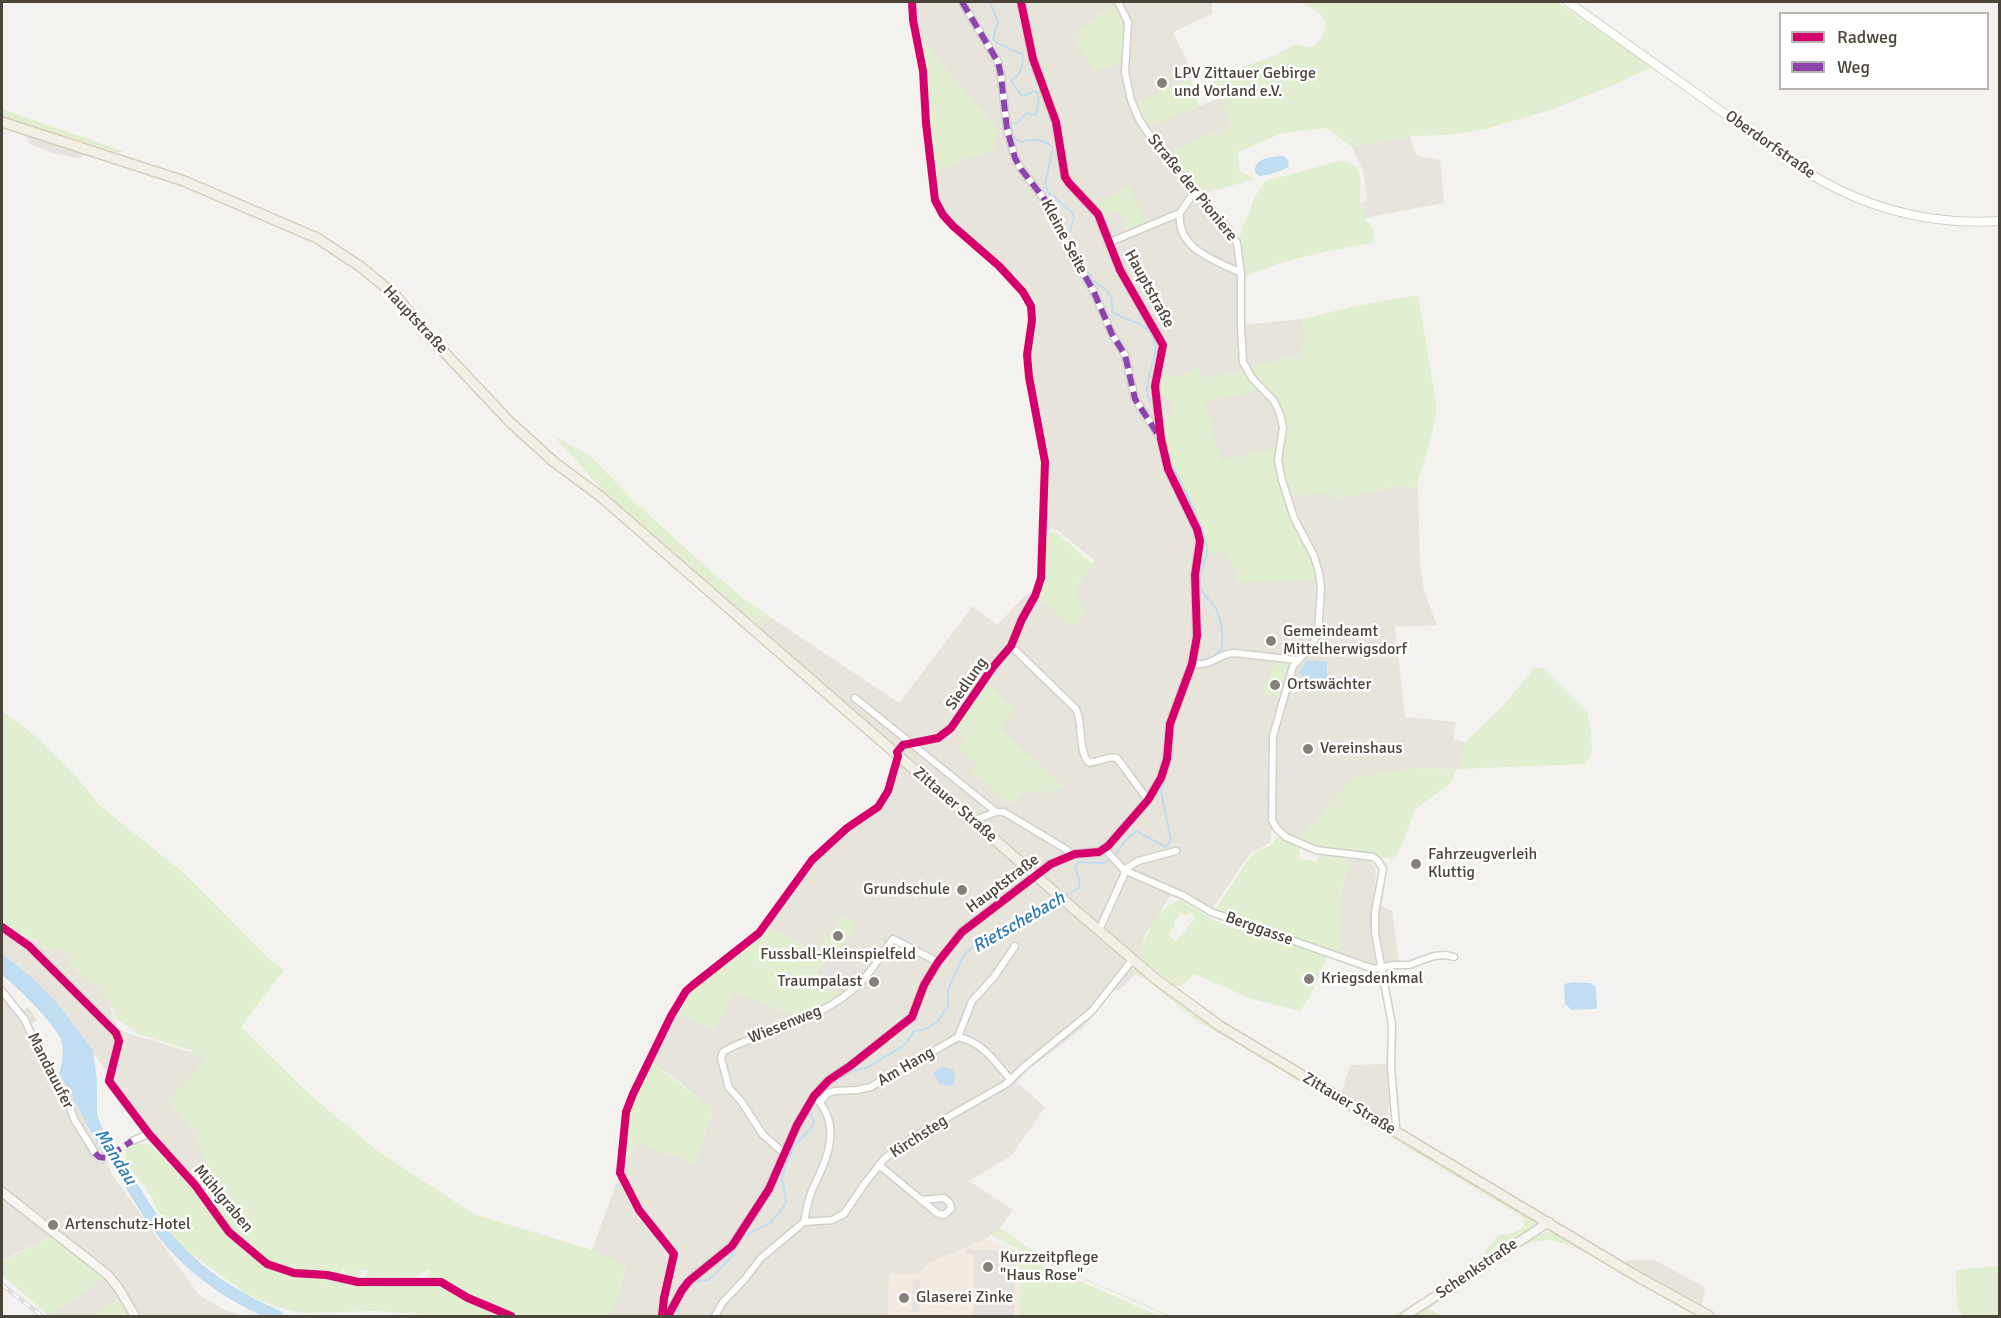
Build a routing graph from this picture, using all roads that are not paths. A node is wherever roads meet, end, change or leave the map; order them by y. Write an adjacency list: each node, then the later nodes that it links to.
1 (962, 2): 11 (street, Kleine Seite)
2 (1021, 2): 9 (street, Hauptstraße)
3 (1118, 2): 6 (street, Straße der Pioniere)
4 (1568, 2): 8 (street, Oberdorfstraße)
5 (2, 123): 13 (main road, Hauptstraße)
6 (1195, 191): 7 (street); 10 (street, Straße der Pioniere)
7 (1180, 213): 9 (street); 10 (street, Straße der Pioniere)
8 (2000, 221)
9 (1110, 242): 11 (street, Hauptstraße)
10 (1241, 273): 15 (street, Straße der Pioniere)
11 (1161, 439): 16 (street, Hauptstraße)
12 (1035, 596): 14 (street, Siedlung)
13 (756, 633): 19 (main road, Zittauer Straße)
14 (1011, 646): 18 (street, Siedlung); 20 (street)
15 (1297, 660): 16 (street); 33 (street, Straße der Pioniere)
16 (1192, 664): 20 (street, Hauptstraße)
17 (855, 698): 18 (street)
18 (910, 743): 19 (street); 21 (street)
19 (898, 756): 22 (main road, Zittauer Straße)
20 (1148, 800): 24 (street, Hauptstraße)
21 (996, 812): 22 (street); 25 (street)
22 (973, 821): 28 (main road, Zittauer Straße, bridge)
23 (1176, 851): 26 (street)
24 (1110, 855): 25 (street, Hauptstraße); 26 (street)
25 (1070, 856): 32 (street, Hauptstraße)
26 (1124, 870): 28 (street); 33 (street, Berggasse)
27 (2, 927): 39 (street, Mühlgraben)
28 (1099, 930): 31 (main road, Zittauer Straße)
29 (1015, 946): 35 (street)
30 (1454, 957): 33 (street, Berggasse)
31 (1134, 959): 36 (street, Kirchsteg); 38 (main road, Zittauer Straße)
32 (938, 962): 37 (street, Hauptstraße); 42 (street, Wiesenweg)
33 (1380, 969): 38 (street, Straße der Pioniere)
34 (2, 991): 41 (street, Mandauufer)
35 (958, 1037): 36 (street); 37 (street, Am Hang)
36 (1010, 1079): 43 (street, Kirchsteg)
37 (817, 1099): 42 (street, Hauptstraße); 46 (street)
38 (1394, 1131): 47 (main road, Zittauer Straße)
39 (149, 1134): 40 (street); 50 (street, Mühlgraben)
40 (132, 1141)
41 (94, 1153)
42 (784, 1153): 52 (street, Hauptstraße)
43 (879, 1165): 45 (street); 46 (street, Kirchsteg)
44 (2, 1192): 49 (main road)
45 (921, 1200)
46 (804, 1222): 53 (street)
47 (1549, 1222): 54 (main road, Schenkstraße); 55 (main road, Zittauer Straße)
48 (654, 1228): 51 (street)
49 (135, 1317)
50 (512, 1317)
51 (663, 1317)
52 (668, 1317)
53 (716, 1317)
54 (1405, 1317)
55 (1709, 1317)

